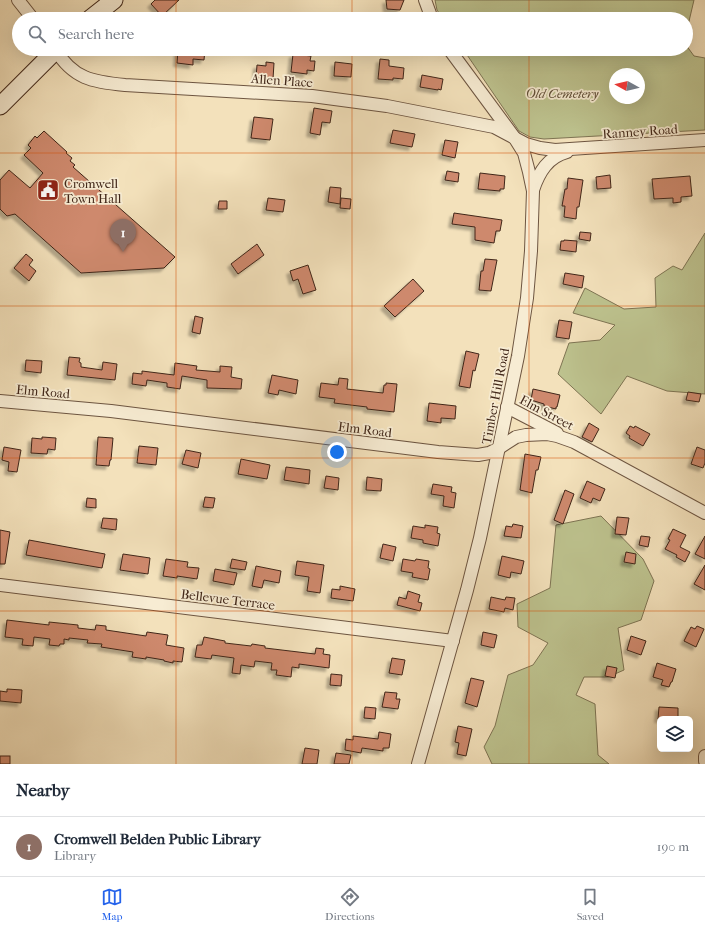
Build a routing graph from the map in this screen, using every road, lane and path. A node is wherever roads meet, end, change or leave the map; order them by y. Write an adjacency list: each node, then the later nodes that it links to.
1 (18, 0): 4 (street)
2 (114, 0): 5 (main road)
3 (425, 0): 6 (street)
4 (27, 12)
5 (99, 12)
6 (429, 12)
7 (49, 56): 10 (main road)
8 (60, 56): 11 (street, Allen Place)
9 (454, 56): 11 (street, Timber Hill Road)
10 (0, 106)
11 (514, 137): 13 (street, Ranney Road); 14 (street, Timber Hill Road)
12 (705, 140): 13 (street, Ranney Road)
13 (578, 149): 14 (street, Ranney Road)
14 (533, 191): 16 (street, Timber Hill Road)
15 (0, 401): 18 (street, Elm Road)
16 (508, 407): 17 (street, Elm Street); 18 (street, Timber Hill Road)
17 (574, 442): 18 (street, Elm Road); 19 (street, Elm Road)
18 (499, 448): 21 (street, Timber Hill Road)
19 (705, 513)
20 (0, 585): 21 (street, Bellevue Terrace)
21 (453, 641): 24 (street, Timber Hill Road)
22 (705, 756): 23 (street)
23 (705, 761)
24 (418, 764)

